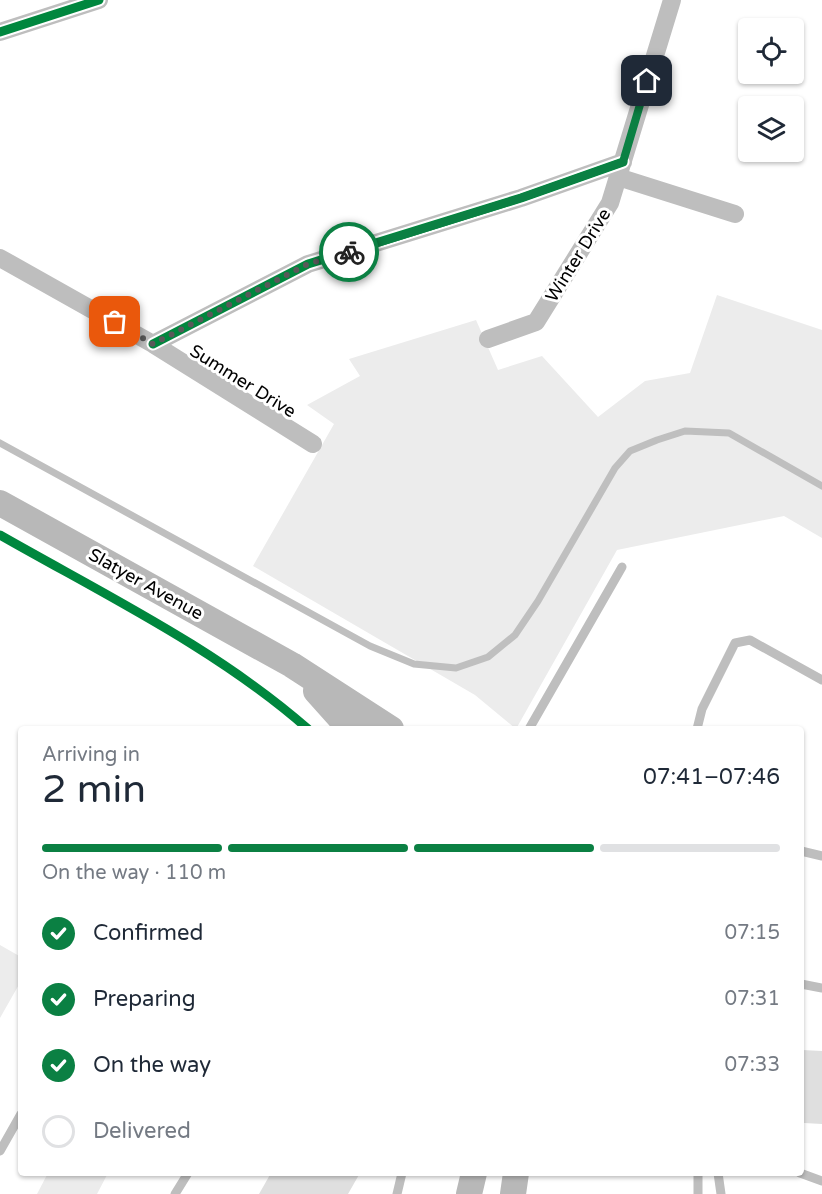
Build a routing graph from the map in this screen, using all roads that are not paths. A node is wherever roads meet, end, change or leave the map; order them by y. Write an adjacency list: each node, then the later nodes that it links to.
1 (99, 0): 3 (street)
2 (672, 0): 4 (street, Winter Drive)
3 (0, 32)
4 (620, 170): 5 (street); 7 (street, Winter Drive); 8 (street)
5 (735, 214)
6 (0, 258): 8 (street, Summer Drive)
7 (488, 339)
8 (153, 344): 9 (street, Summer Drive)
9 (313, 444)
10 (0, 502): 12 (main road, Slatyer Avenue)
11 (622, 567): 16 (lane)
12 (292, 665): 14 (main road, Slatyer Avenue); 15 (main road, Slatyer Avenue)
13 (822, 680): 17 (lane)
14 (347, 726)
15 (386, 726)
16 (531, 726)
17 (698, 726)
18 (804, 852): 19 (lane)
19 (822, 856)
20 (804, 985): 21 (lane)
21 (822, 988)
22 (18, 1119): 23 (lane)
23 (0, 1151)
24 (804, 1174): 31 (lane)
25 (186, 1176): 32 (lane)
26 (401, 1176): 33 (lane)
27 (473, 1176): 34 (main road)
28 (516, 1176): 35 (main road)
29 (698, 1176): 36 (lane)
30 (718, 1176): 37 (lane)
31 (822, 1181)
32 (175, 1194)
33 (397, 1194)
34 (469, 1194)
35 (513, 1194)
36 (698, 1194)
37 (721, 1194)

